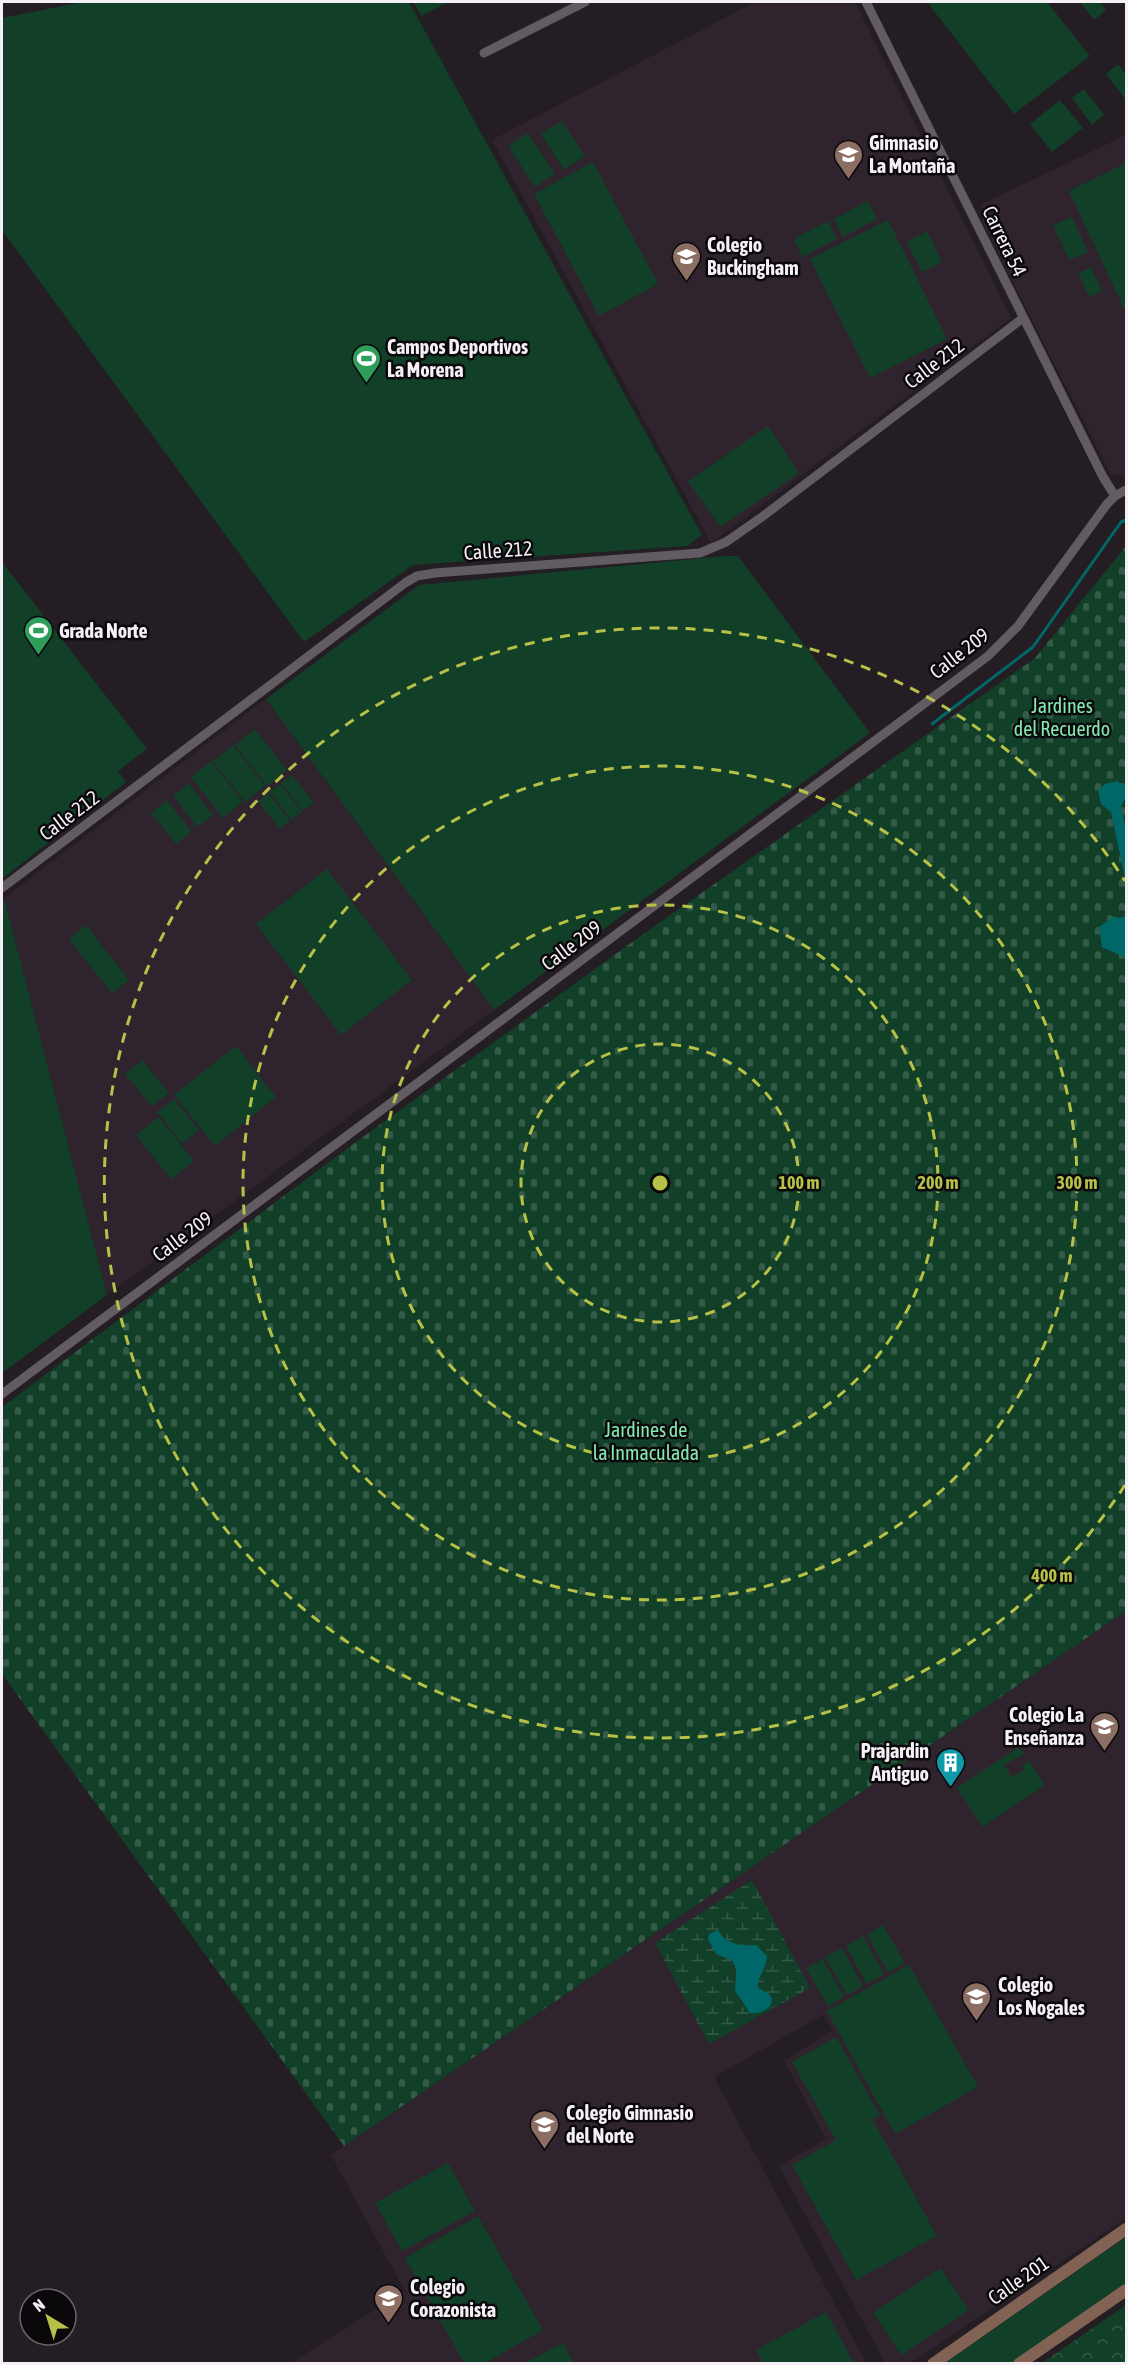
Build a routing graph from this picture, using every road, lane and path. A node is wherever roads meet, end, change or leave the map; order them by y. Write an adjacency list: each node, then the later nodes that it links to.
1 (585, 2): 3 (street)
2 (866, 2): 4 (street, Carrera 54)
3 (483, 53)
4 (1023, 318): 6 (street, Carrera 54); 7 (street, Calle 212)
5 (1126, 490): 6 (street, Calle 209)
6 (1115, 496): 8 (street, Calle 209)
7 (2, 888)
8 (2, 1394)
9 (1126, 2229): 11 (main road, Calle 201)
10 (1126, 2290): 13 (main road)
11 (943, 2359): 12 (main road, Calle 201)
12 (933, 2364)
13 (1019, 2364)

